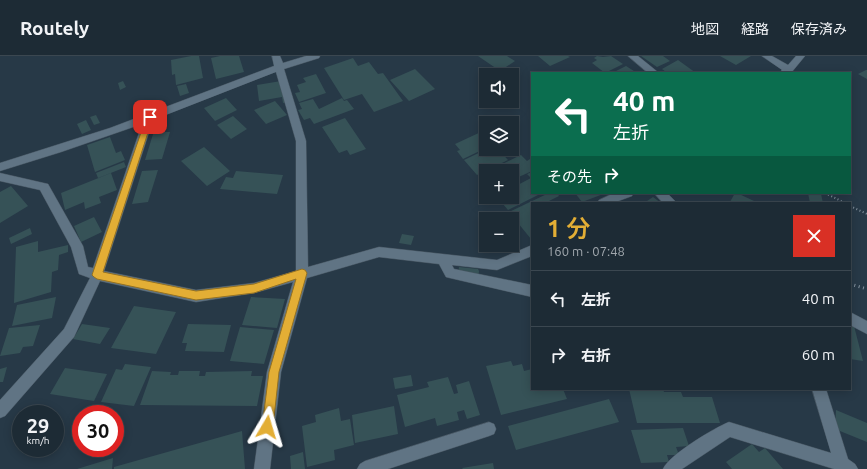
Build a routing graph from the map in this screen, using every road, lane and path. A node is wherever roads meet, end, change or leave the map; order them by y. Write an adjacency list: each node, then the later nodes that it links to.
1 (276, 56): 6 (street)
2 (316, 56): 6 (street)
3 (632, 56): 8 (street)
4 (766, 56): 7 (street)
5 (801, 56): 7 (street)
6 (280, 66): 9 (street); 22 (street)
7 (787, 71)
8 (653, 72)
9 (150, 117): 10 (street); 23 (street)
10 (0, 167)
11 (0, 177): 23 (street)
12 (624, 194): 15 (street)
13 (660, 194): 16 (street)
14 (827, 194): 17 (path)
15 (605, 202)
16 (670, 202)
17 (843, 202)
18 (851, 206): 19 (path)
19 (867, 214)
20 (531, 251): 21 (street)
21 (443, 260): 22 (street); 26 (street)
22 (302, 273): 23 (street); 33 (street)
23 (97, 275): 30 (street)
24 (851, 284): 25 (path)
25 (867, 289)
26 (531, 291)
27 (851, 319): 28 (street)
28 (867, 328)
29 (820, 390): 32 (street)
30 (0, 410)
31 (489, 429): 34 (street)
32 (846, 466): 35 (street)
33 (262, 469)
34 (365, 469)
35 (671, 469)

